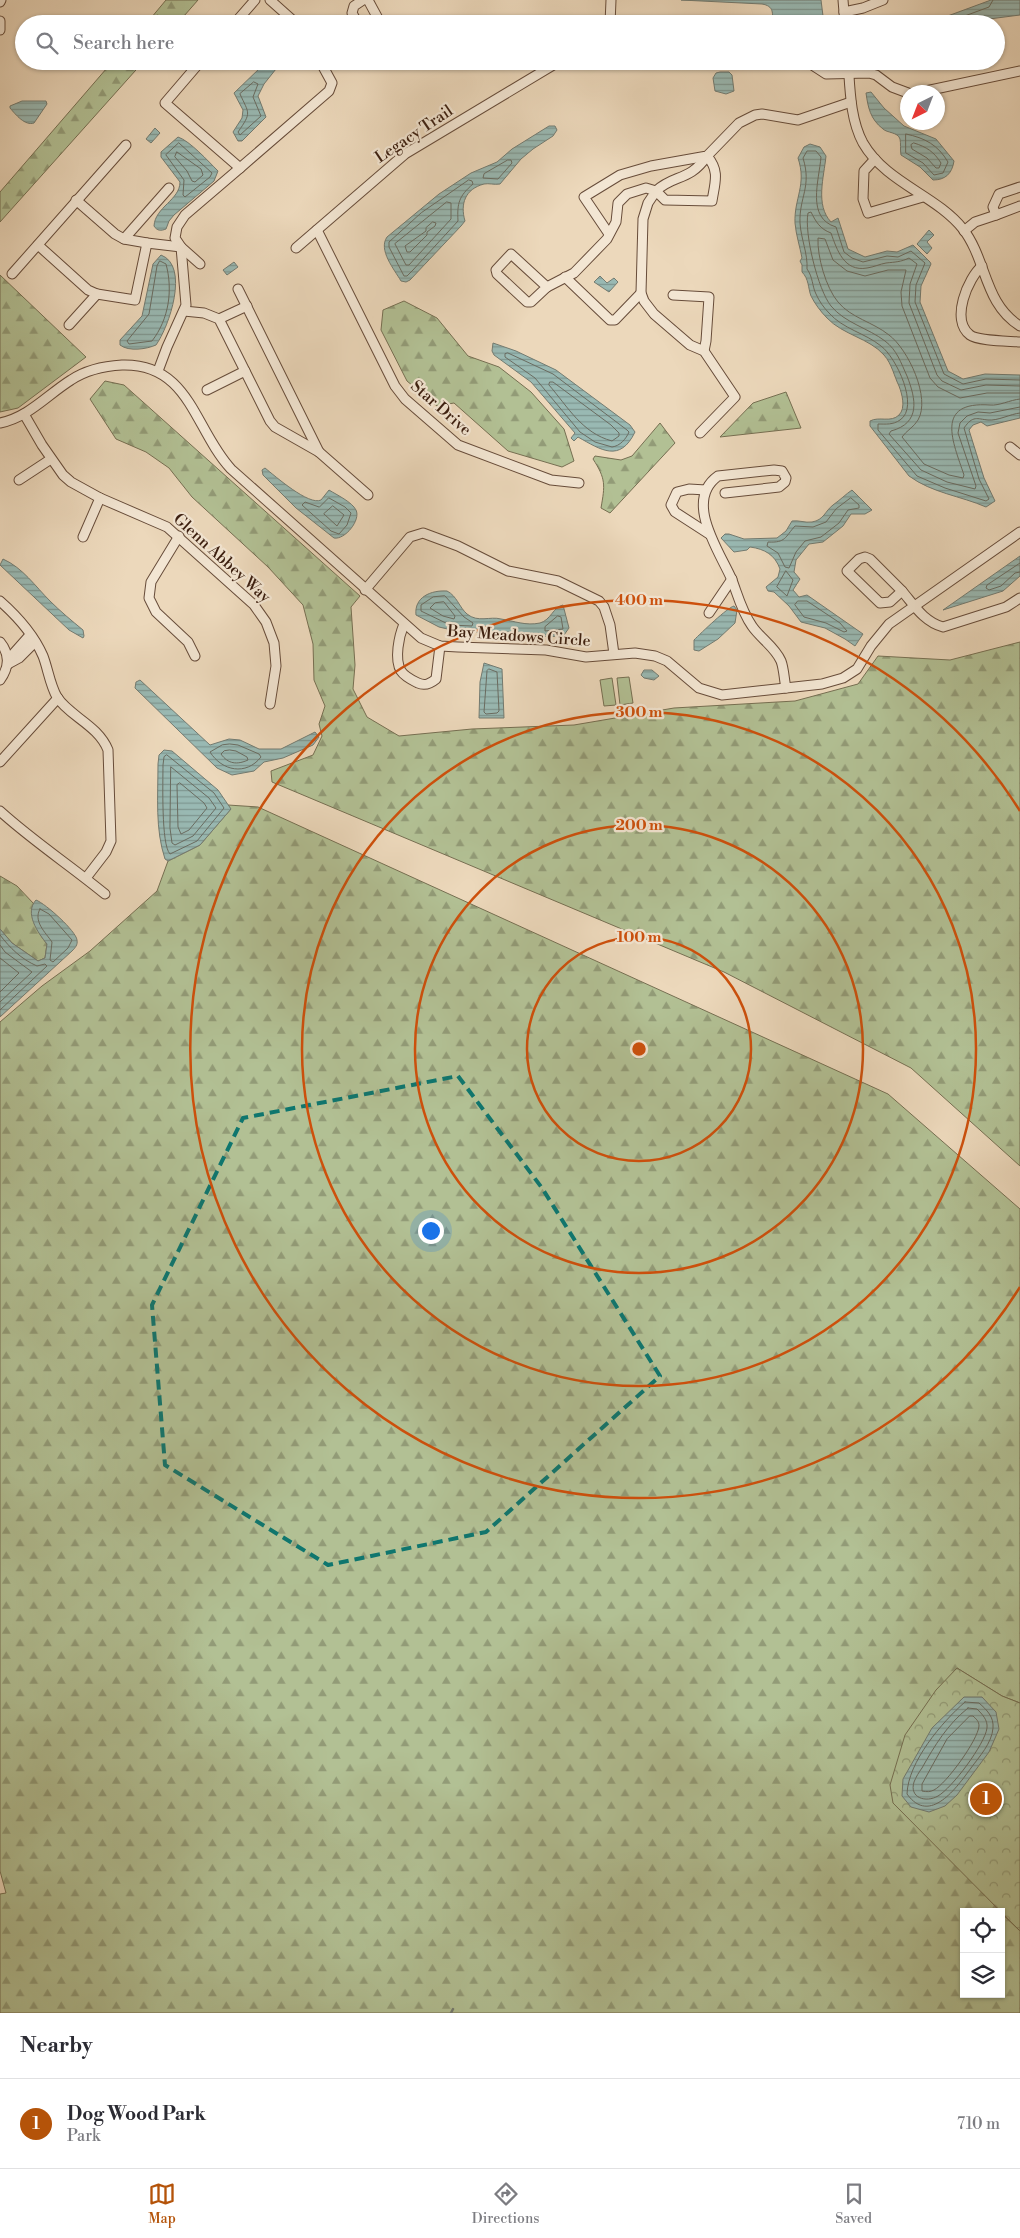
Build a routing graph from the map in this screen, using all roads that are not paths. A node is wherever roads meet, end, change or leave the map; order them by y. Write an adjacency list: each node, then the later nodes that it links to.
1 (255, 0): 9 (street)
2 (270, 0): 10 (street)
3 (363, 0): 11 (street)
4 (368, 0): 12 (street)
5 (610, 0): 13 (street)
6 (843, 0): 8 (street)
7 (883, 0): 8 (street)
8 (844, 12): 14 (street)
9 (242, 15)
10 (287, 15)
11 (353, 15)
12 (376, 15)
13 (610, 15)
14 (844, 15)
15 (0, 21): 16 (street)
16 (0, 30)
17 (193, 70): 30 (street)
18 (325, 70): 30 (street)
19 (545, 70): 38 (street, Legacy Trail)
20 (820, 70): 23 (street)
21 (849, 70): 23 (street)
22 (1020, 71): 24 (street)
23 (849, 74): 25 (street); 26 (street)
24 (945, 87)
25 (900, 90)
26 (851, 102): 28 (street); 29 (street)
27 (126, 145): 35 (street)
28 (707, 156): 33 (street); 33 (street); 40 (street)
29 (875, 159): 34 (street); 34 (street)
30 (240, 168): 44 (street)
31 (1020, 187): 37 (street)
32 (169, 188): 41 (street)
33 (656, 191): 40 (street); 52 (street)
34 (923, 197): 39 (street)
35 (76, 200): 41 (street); 43 (street)
36 (1020, 206): 37 (street)
37 (996, 215): 39 (street)
38 (316, 230): 45 (street, Legacy Trail); 73 (street, Star Drive)
39 (964, 230): 47 (street)
40 (609, 234): 49 (street)
41 (124, 239): 42 (street)
42 (147, 243): 44 (street); 53 (street)
43 (38, 245): 48 (street); 53 (street)
44 (181, 247): 46 (street); 56 (street)
45 (296, 248)
46 (200, 264)
47 (982, 266): 59 (street); 60 (street)
48 (12, 274)
49 (565, 277): 50 (street); 52 (street)
50 (547, 287): 50 (street)
51 (238, 289): 55 (street)
52 (641, 293): 61 (street)
53 (97, 294): 58 (street)
54 (672, 295): 61 (street)
55 (247, 306): 57 (street); 69 (street)
56 (184, 311): 57 (street); 62 (street)
57 (219, 318): 63 (street)
58 (69, 325)
59 (1020, 326)
60 (1020, 342)
61 (704, 351): 67 (street)
62 (158, 371): 65 (street, Bay Meadows Circle); 83 (street, Bay Meadows Circle)
63 (245, 371): 64 (street); 69 (street)
64 (206, 390)
65 (24, 414): 66 (street, Bay Meadows Circle); 71 (street, Glenn Abbey Way)
66 (0, 423)
67 (700, 434)
68 (1010, 447): 70 (street)
69 (319, 452): 76 (street)
70 (1020, 455)
71 (51, 458): 72 (street); 77 (street, Glenn Abbey Way)
72 (19, 480)
73 (579, 483)
74 (706, 490): 75 (street); 79 (street); 79 (street)
75 (724, 493)
76 (368, 495)
77 (100, 498): 80 (street, Glenn Abbey Way); 81 (street)
78 (1020, 532): 87 (street, Bay Meadows Circle)
79 (710, 535): 82 (street)
80 (179, 536): 94 (street); 99 (street, Glenn Abbey Way)
81 (83, 537)
82 (732, 579): 88 (street); 97 (street)
83 (365, 590): 89 (street, Bay Meadows Circle); 93 (street)
84 (902, 591): 84 (street); 87 (street)
85 (1020, 598): 87 (street)
86 (0, 601): 90 (street)
87 (915, 605): 97 (street, Bay Meadows Circle)
88 (708, 613)
89 (404, 624): 92 (street, Bay Meadows Circle); 92 (street)
90 (33, 638): 95 (street); 98 (street)
91 (0, 642): 95 (street)
92 (440, 646): 93 (street, Bay Meadows Circle)
93 (614, 654): 97 (street, Bay Meadows Circle)
94 (195, 656)
95 (8, 664): 96 (street)
96 (0, 680)
97 (786, 688)
98 (58, 698): 100 (street); 102 (street)
99 (270, 704)
100 (0, 762)
101 (0, 811): 102 (street)
102 (86, 878): 103 (street)
103 (106, 894)

